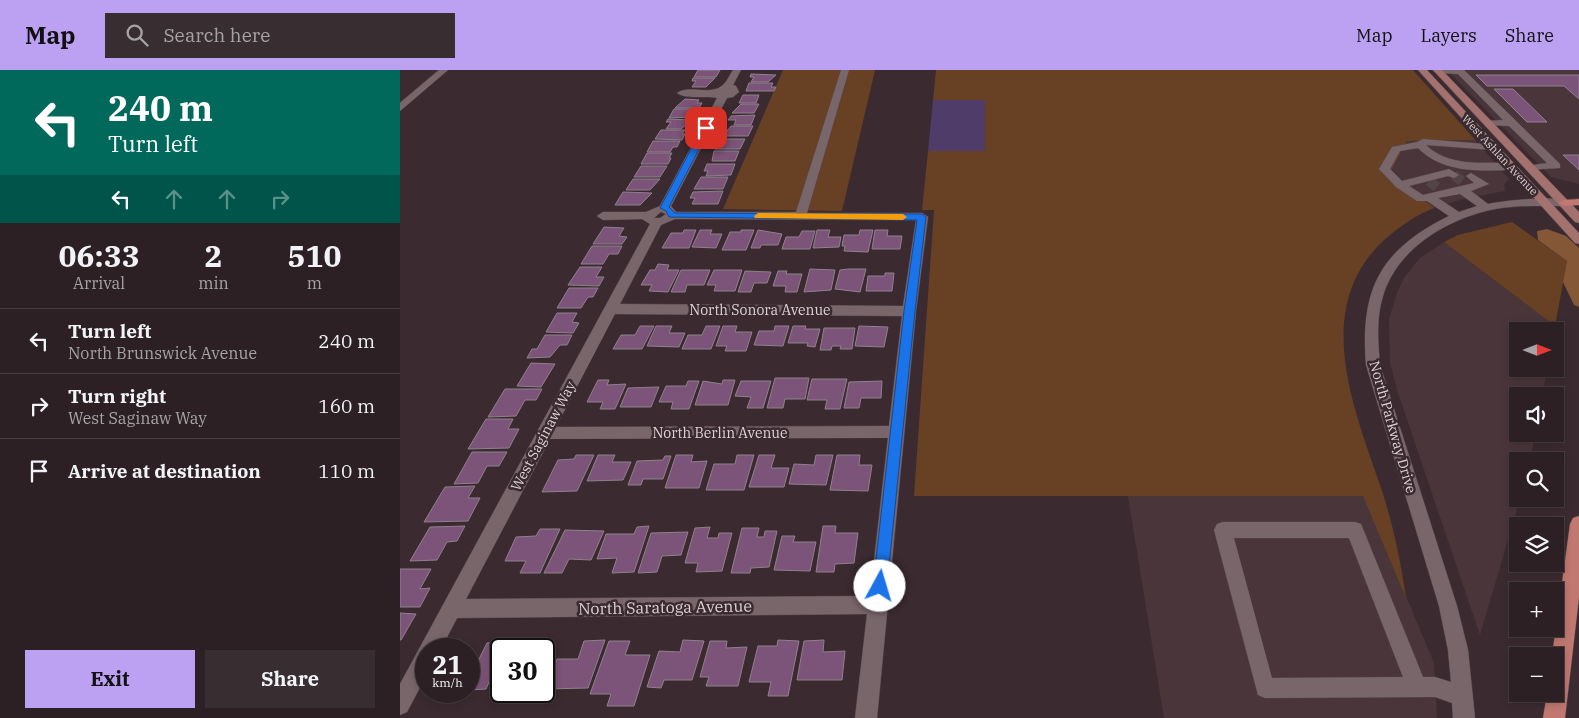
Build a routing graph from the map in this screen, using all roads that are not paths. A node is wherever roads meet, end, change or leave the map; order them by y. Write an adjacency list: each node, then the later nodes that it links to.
1 (444, 70): 9 (street)
2 (737, 70): 8 (street, West Saginaw Way)
3 (844, 70): 27 (street)
4 (1422, 70): 6 (main road, West Ashlan Avenue)
5 (1437, 70): 10 (main road, West Ashlan Avenue); 11 (street)
6 (1437, 86): 10 (main road); 13 (main road, West Ashlan Avenue)
7 (682, 92): 8 (street)
8 (722, 92): 25 (street, West Saginaw Way)
9 (400, 108)
10 (1488, 123): 11 (street); 14 (main road, West Ashlan Avenue)
11 (1512, 123): 15 (street)
12 (1420, 145): 13 (street); 16 (street); 19 (street)
13 (1493, 147): 16 (main road, West Ashlan Avenue)
14 (1513, 150): 15 (street); 17 (main road, West Ashlan Avenue)
15 (1540, 150): 17 (street)
16 (1511, 167): 22 (main road, West Ashlan Avenue)
17 (1530, 168): 23 (main road, West Ashlan Avenue)
18 (1454, 175): 19 (street)
19 (1400, 185): 20 (street)
20 (1429, 197): 24 (street); 28 (street)
21 (1579, 202): 23 (highway)
22 (1545, 203): 23 (street, North Parkway Drive); 24 (street, North Parkway Drive); 30 (main road, West Ashlan Avenue)
23 (1564, 203): 29 (main road, West Ashlan Avenue)
24 (1487, 208): 28 (street, North Parkway Drive)
25 (660, 215): 26 (street); 27 (street); 31 (street, West Saginaw Way)
26 (603, 216)
27 (802, 216): 32 (street)
28 (1458, 217): 41 (street, North Parkway Drive)
29 (1579, 219)
30 (1579, 240)
31 (610, 309): 32 (street, North Sonora Avenue); 34 (street, West Saginaw Way)
32 (910, 311): 33 (street)
33 (897, 432): 34 (street, North Berlin Avenue); 36 (street)
34 (544, 433): 37 (street, West Saginaw Way)
35 (1579, 524): 45 (highway)
36 (878, 605): 37 (street, North Saratoga Avenue); 43 (street)
37 (451, 609): 38 (street, West Saginaw Way)
38 (436, 638)
39 (415, 677): 42 (street)
40 (1417, 687): 40 (street); 41 (street)
41 (1463, 696): 44 (street, North Parkway Drive)
42 (400, 705)
43 (866, 718)
44 (1464, 718)
45 (1554, 718)

